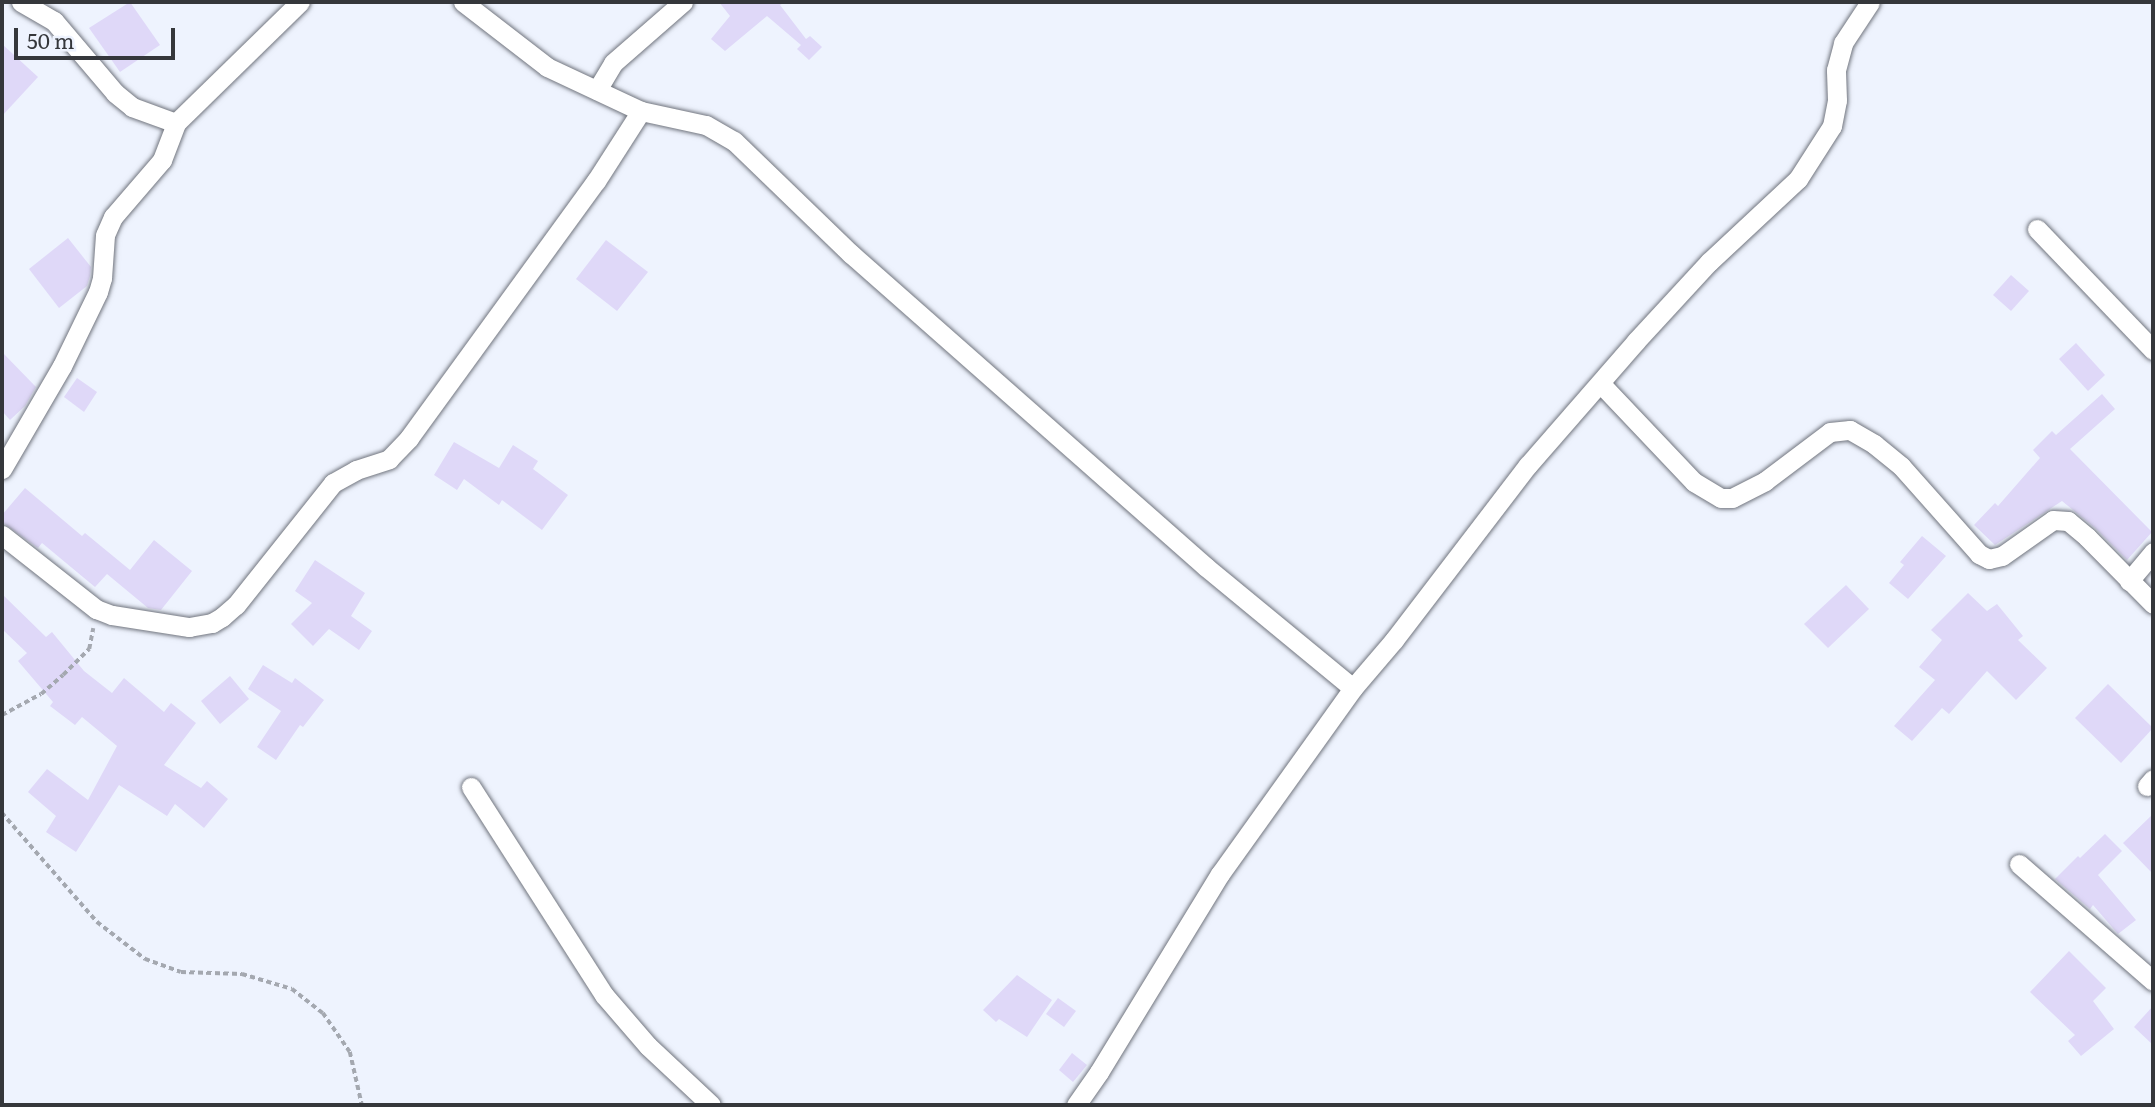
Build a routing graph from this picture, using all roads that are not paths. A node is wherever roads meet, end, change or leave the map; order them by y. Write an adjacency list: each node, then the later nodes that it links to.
1 (21, 2): 8 (street)
2 (300, 2): 8 (street)
3 (463, 2): 6 (street)
4 (683, 2): 6 (street)
5 (1870, 2): 11 (street)
6 (597, 90): 7 (street)
7 (641, 111): 13 (street); 17 (street)
8 (176, 123): 12 (street)
9 (2037, 229): 10 (street)
10 (2153, 350)
11 (1601, 384): 15 (street); 17 (street)
12 (2, 469)
13 (2, 535)
14 (2153, 552): 15 (street)
15 (2129, 581): 16 (street)
16 (2153, 604)
17 (1353, 688): 22 (street)
18 (471, 787): 21 (street)
19 (2019, 864): 20 (street)
20 (2153, 981)
21 (711, 1105)
22 (1076, 1105)

